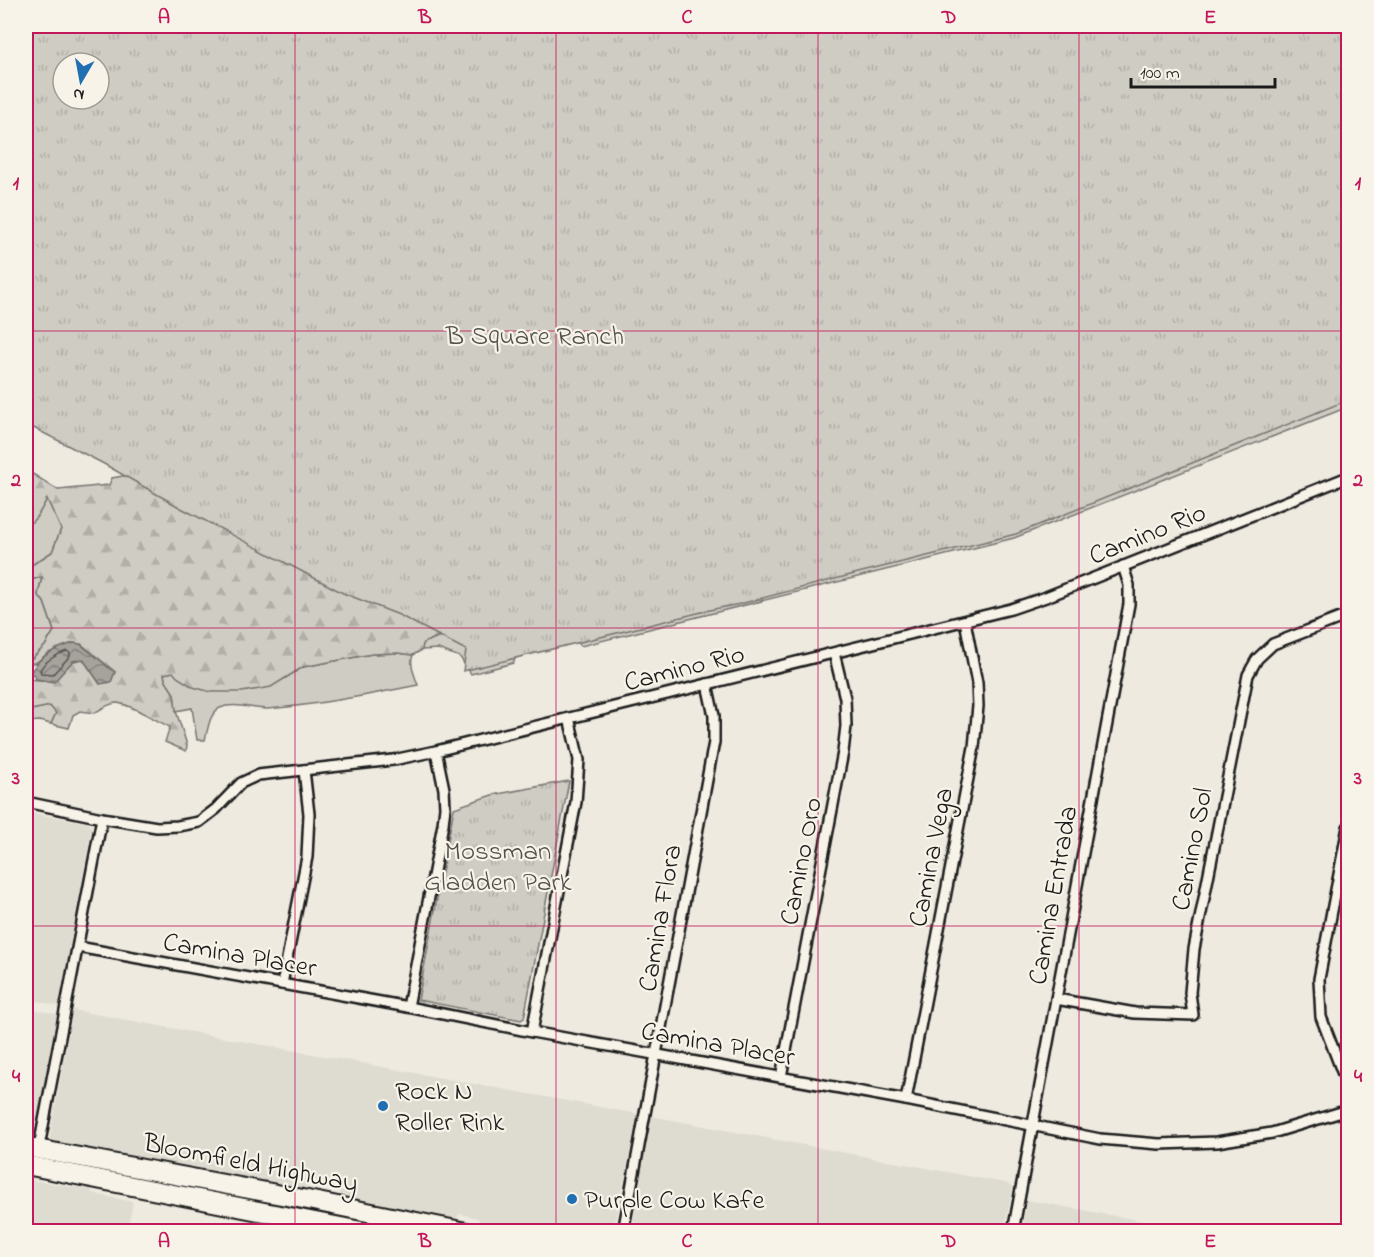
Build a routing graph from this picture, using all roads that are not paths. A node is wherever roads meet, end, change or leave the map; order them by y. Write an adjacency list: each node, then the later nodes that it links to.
1 (1348, 477): 2 (street, Camino Rio)
2 (1123, 566): 4 (street, Camino Rio); 15 (street, Camina Entrada)
3 (1348, 615): 15 (street, Camino Sol)
4 (965, 621): 5 (street, Camino Rio); 21 (street, Camina Vega)
5 (834, 653): 6 (street, Camino Rio); 19 (street, Camino Oro)
6 (707, 684): 7 (street, Camino Rio); 18 (street, Camina Flora)
7 (569, 718): 8 (street, Camino Rio); 17 (street)
8 (436, 752): 9 (street, Camino Rio); 16 (street)
9 (304, 770): 11 (street, Camino Rio); 14 (street)
10 (26, 802): 11 (street, Camino Rio)
11 (102, 818): 13 (street)
12 (1348, 827): 20 (street)
13 (78, 947): 14 (street, Camina Placer); 24 (street)
14 (282, 984): 16 (street, Camina Placer)
15 (1056, 999): 23 (street, Camina Entrada)
16 (408, 1007): 17 (street, Camina Placer)
17 (532, 1032): 18 (street, Camina Placer)
18 (657, 1054): 19 (street, Camina Placer); 29 (street, Camina Flora)
19 (781, 1077): 21 (street, Camina Placer)
20 (1348, 1087)
21 (906, 1100): 23 (street, Camina Placer)
22 (1348, 1110): 23 (street, Camina Placer)
23 (1033, 1125): 30 (street, Camina Entrada)
24 (31, 1157): 25 (highway, Bloomfield Highway); 26 (highway, Bloomfield Highway)
25 (303, 1199): 26 (street); 28 (highway, Bloomfield Highway)
26 (298, 1225): 27 (highway, Bloomfield Highway)
27 (366, 1232)
28 (466, 1232)
29 (623, 1232)
30 (1013, 1232)

